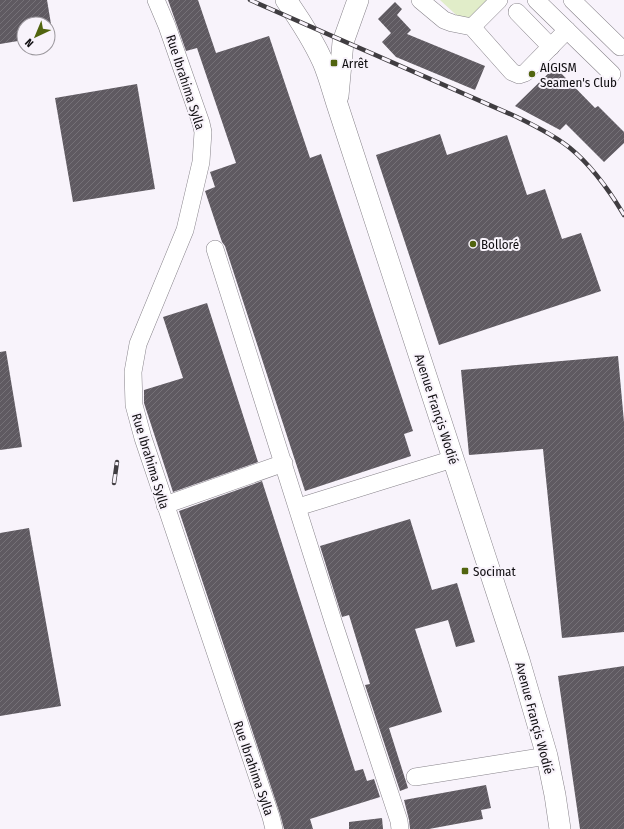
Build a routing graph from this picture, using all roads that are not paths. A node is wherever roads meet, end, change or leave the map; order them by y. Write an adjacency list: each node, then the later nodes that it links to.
1 (156, 0): 18 (street, Rue Ibrahima Sylla)
2 (286, 0): 14 (main road, Avenue Françis Wodié)
3 (358, 0): 14 (main road)
4 (420, 0): 9 (street)
5 (499, 0): 9 (street)
6 (536, 0): 10 (street)
7 (572, 0): 12 (street)
8 (516, 12): 11 (street)
9 (472, 27): 11 (street)
10 (567, 30): 11 (street); 13 (street)
11 (551, 47)
12 (620, 47)
13 (612, 74)
14 (338, 106): 16 (main road, Avenue Françis Wodié)
15 (215, 249): 17 (street)
16 (453, 458): 19 (street); 20 (main road, Avenue Françis Wodié)
17 (284, 463): 18 (street); 19 (street)
18 (165, 505): 22 (street, Rue Ibrahima Sylla)
19 (298, 507): 23 (street)
20 (547, 756): 21 (street); 24 (main road, Avenue Françis Wodié)
21 (415, 777)
22 (274, 829)
23 (400, 829)
24 (560, 829)

